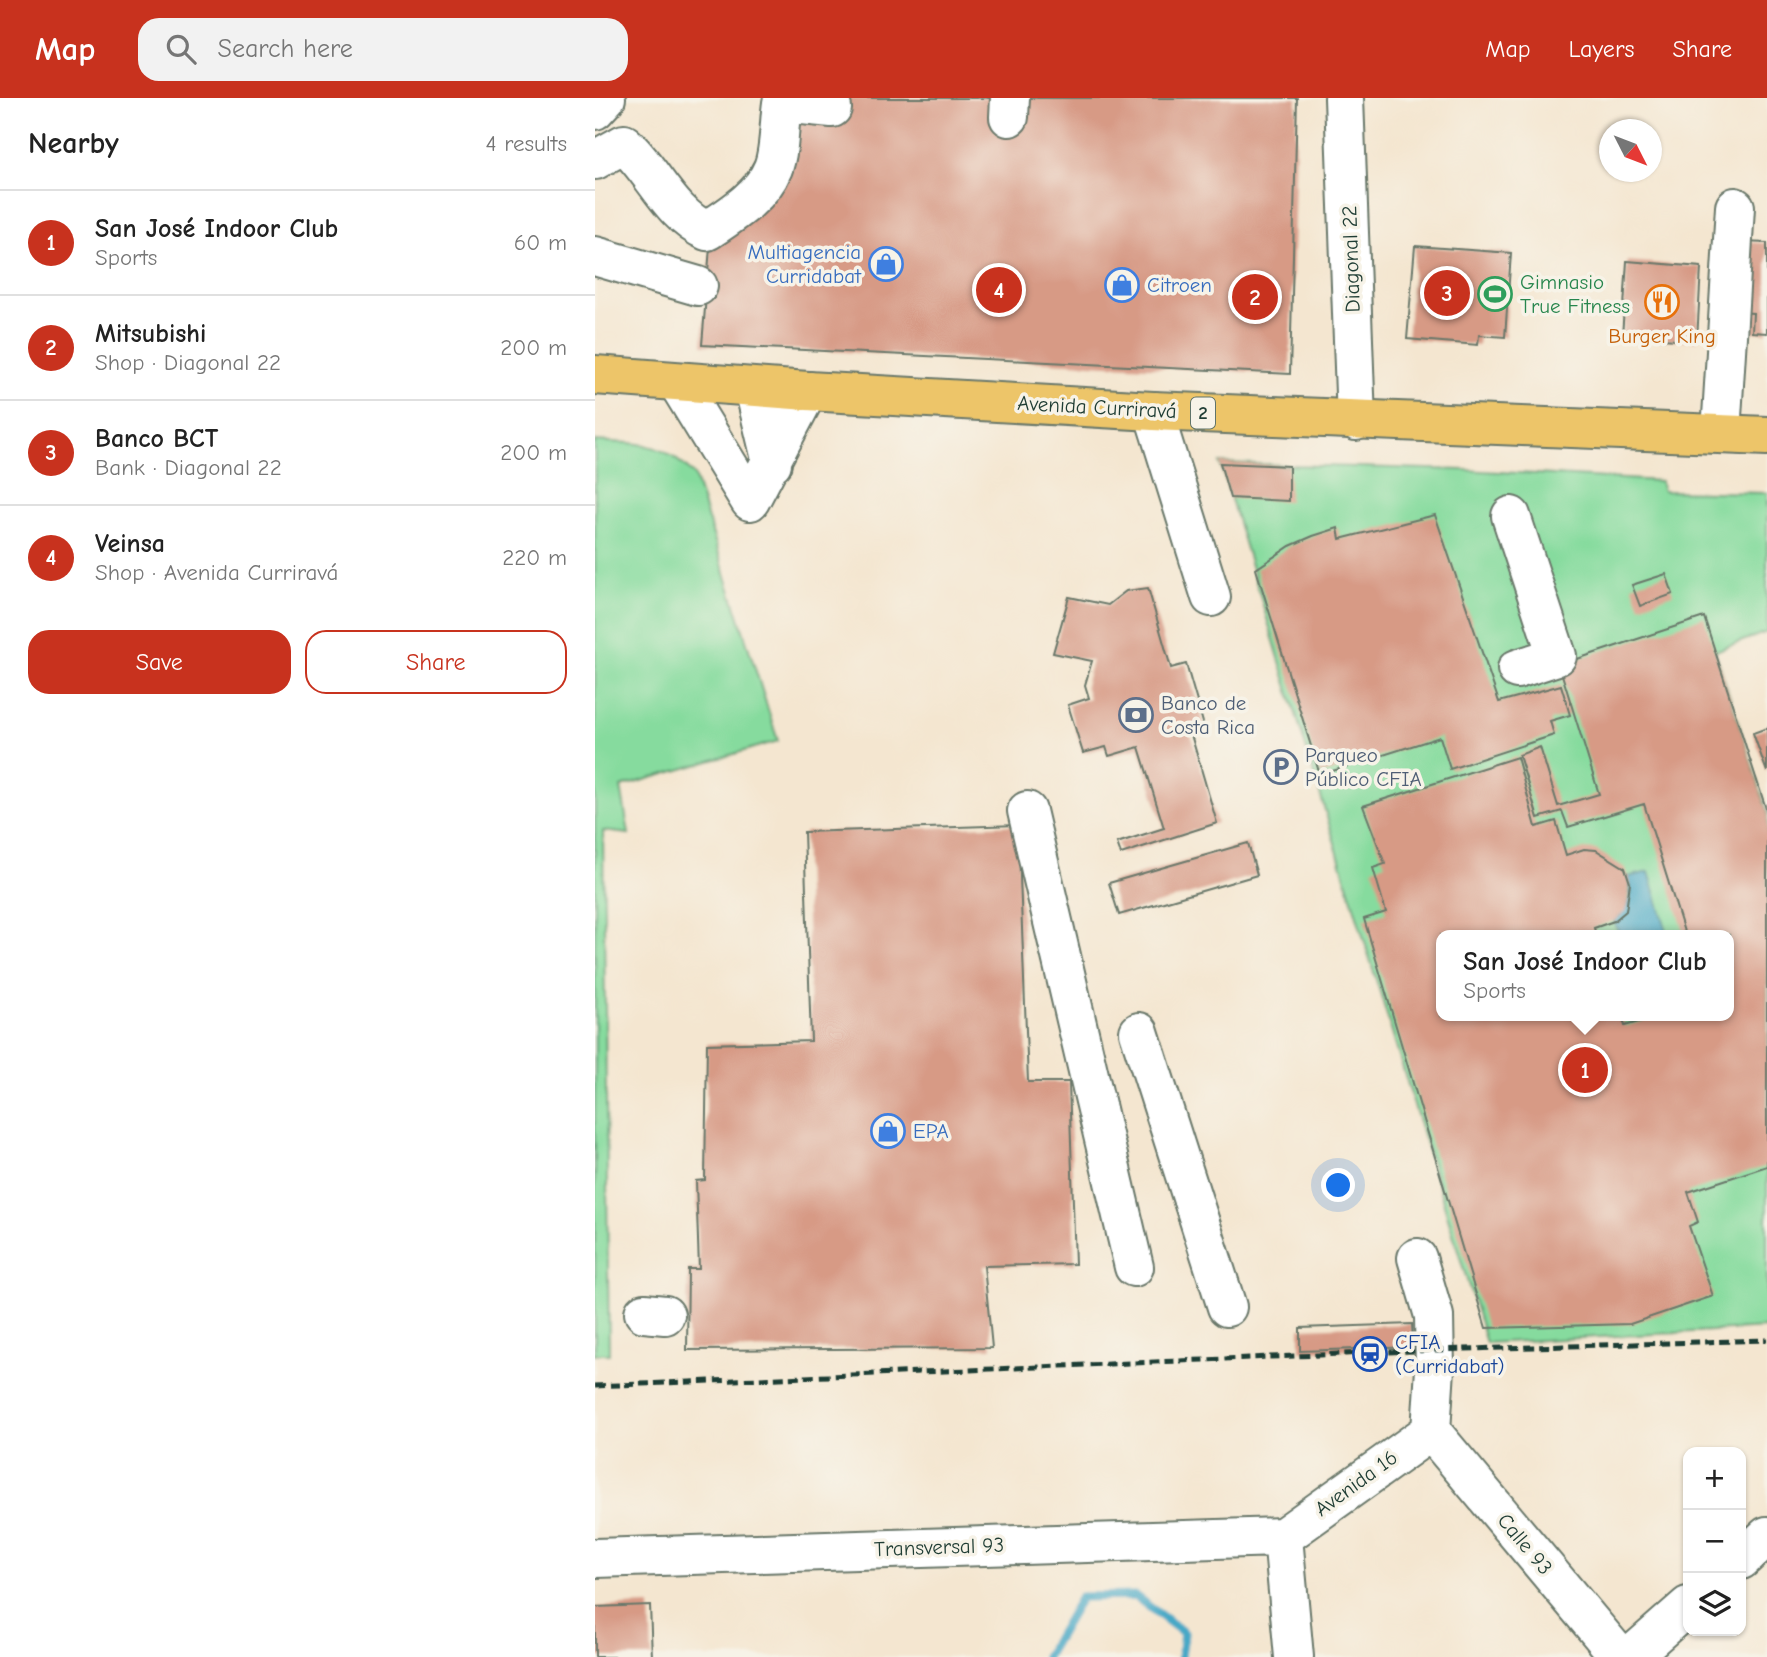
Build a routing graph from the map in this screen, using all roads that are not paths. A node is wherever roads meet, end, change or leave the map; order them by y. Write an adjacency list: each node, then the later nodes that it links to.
1 (606, 98): 5 (street)
2 (1344, 98): 15 (street, Diagonal 22)
3 (780, 101): 4 (street); 6 (street)
4 (832, 108)
5 (595, 110)
6 (595, 160)
7 (1735, 207): 16 (street)
8 (595, 257): 9 (street)
9 (698, 286)
10 (595, 375): 11 (highway, Avenida Curriravá / 2)
11 (677, 382): 12 (highway, Avenida Curriravá / 2); 18 (street)
12 (754, 388): 13 (highway, Avenida Curriravá / 2); 18 (street)
13 (808, 391): 14 (highway, Avenida Curriravá / 2); 18 (street)
14 (1153, 411): 15 (highway, Avenida Curriravá / 2); 20 (street)
15 (1356, 421): 16 (highway, Avenida Curriravá / 2)
16 (1721, 433): 17 (highway, Avenida Curriravá / 2)
17 (1767, 436)
18 (772, 463)
19 (1511, 516): 21 (street)
20 (1211, 597)
21 (1517, 669)
22 (1027, 811): 25 (street)
23 (1139, 1032): 26 (street)
24 (1417, 1258): 27 (street)
25 (1134, 1267)
26 (1227, 1307)
27 (1430, 1431): 28 (street, Avenida 16); 34 (street, Calle 93)
28 (1283, 1536): 31 (street, Transversal 93); 33 (street)
29 (1767, 1536): 30 (street)
30 (1746, 1555)
31 (595, 1558)
32 (1683, 1610): 35 (street)
33 (1294, 1657)
34 (1620, 1657)
35 (1630, 1657)

